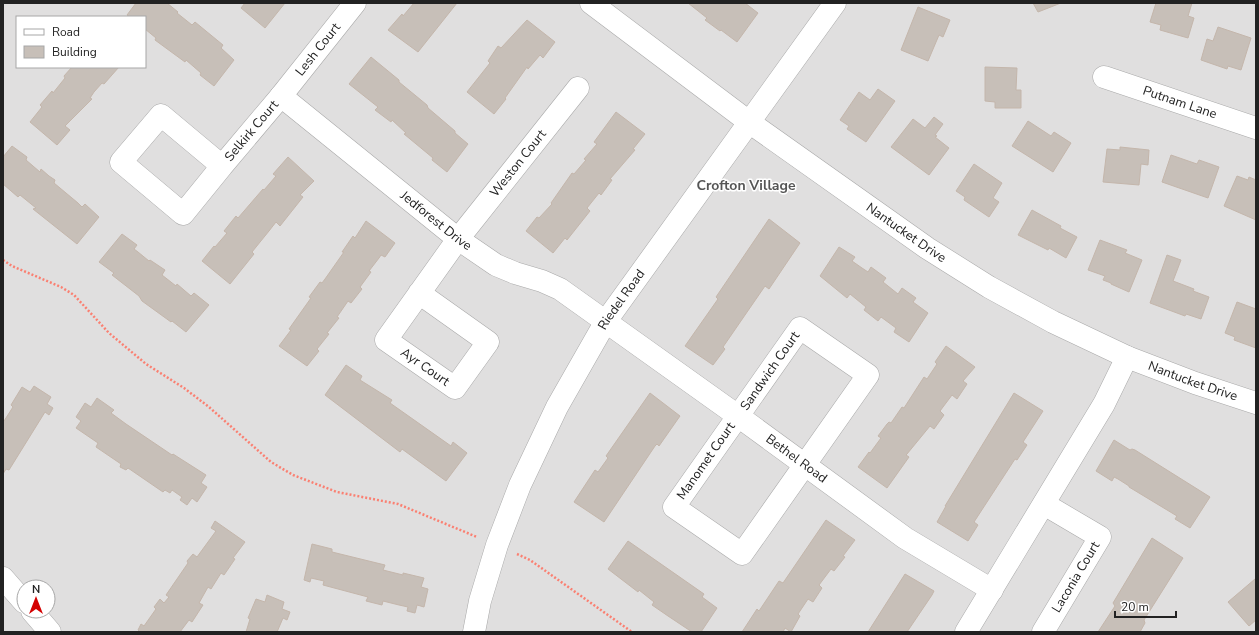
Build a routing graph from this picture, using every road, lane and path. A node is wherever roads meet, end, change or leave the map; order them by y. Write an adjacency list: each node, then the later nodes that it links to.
1 (354, 3): 6 (street, Lesh Court)
2 (591, 3): 7 (street, Nantucket Drive)
3 (835, 3): 7 (street, Riedel Road)
4 (1104, 77): 8 (street, Putnam Lane)
5 (578, 88): 10 (street, Weston Court)
6 (281, 96): 9 (street, Selkirk Court); 10 (street, Jedforest Drive)
7 (749, 122): 13 (street, Riedel Road); 14 (street, Nantucket Drive)
8 (1256, 128)
9 (222, 166): 9 (street, Selkirk Court)
10 (458, 239): 12 (street, Ayr Court); 13 (street, Jedforest Drive)
11 (3, 260): 19 (path)
12 (419, 293): 12 (street, Ayr Court)
13 (606, 321): 16 (street, Bethel Road); 19 (street, Riedel Road)
14 (1127, 357): 15 (street, Nantucket Drive); 18 (street)
15 (1256, 403)
16 (738, 416): 17 (street, Bethel Road); 17 (street, Sandwich Court); 17 (street, Manomet Court)
17 (805, 466): 21 (street, Bethel Road)
18 (1044, 504): 21 (street); 28 (street, Laconia Court)
19 (497, 545): 25 (street, Riedel Road); 26 (path)
20 (3, 578): 22 (street)
21 (992, 590): 27 (street)
22 (16, 593)
23 (39, 619): 24 (street)
24 (50, 632)
25 (474, 632)
26 (632, 632)
27 (966, 632)
28 (1043, 632)

